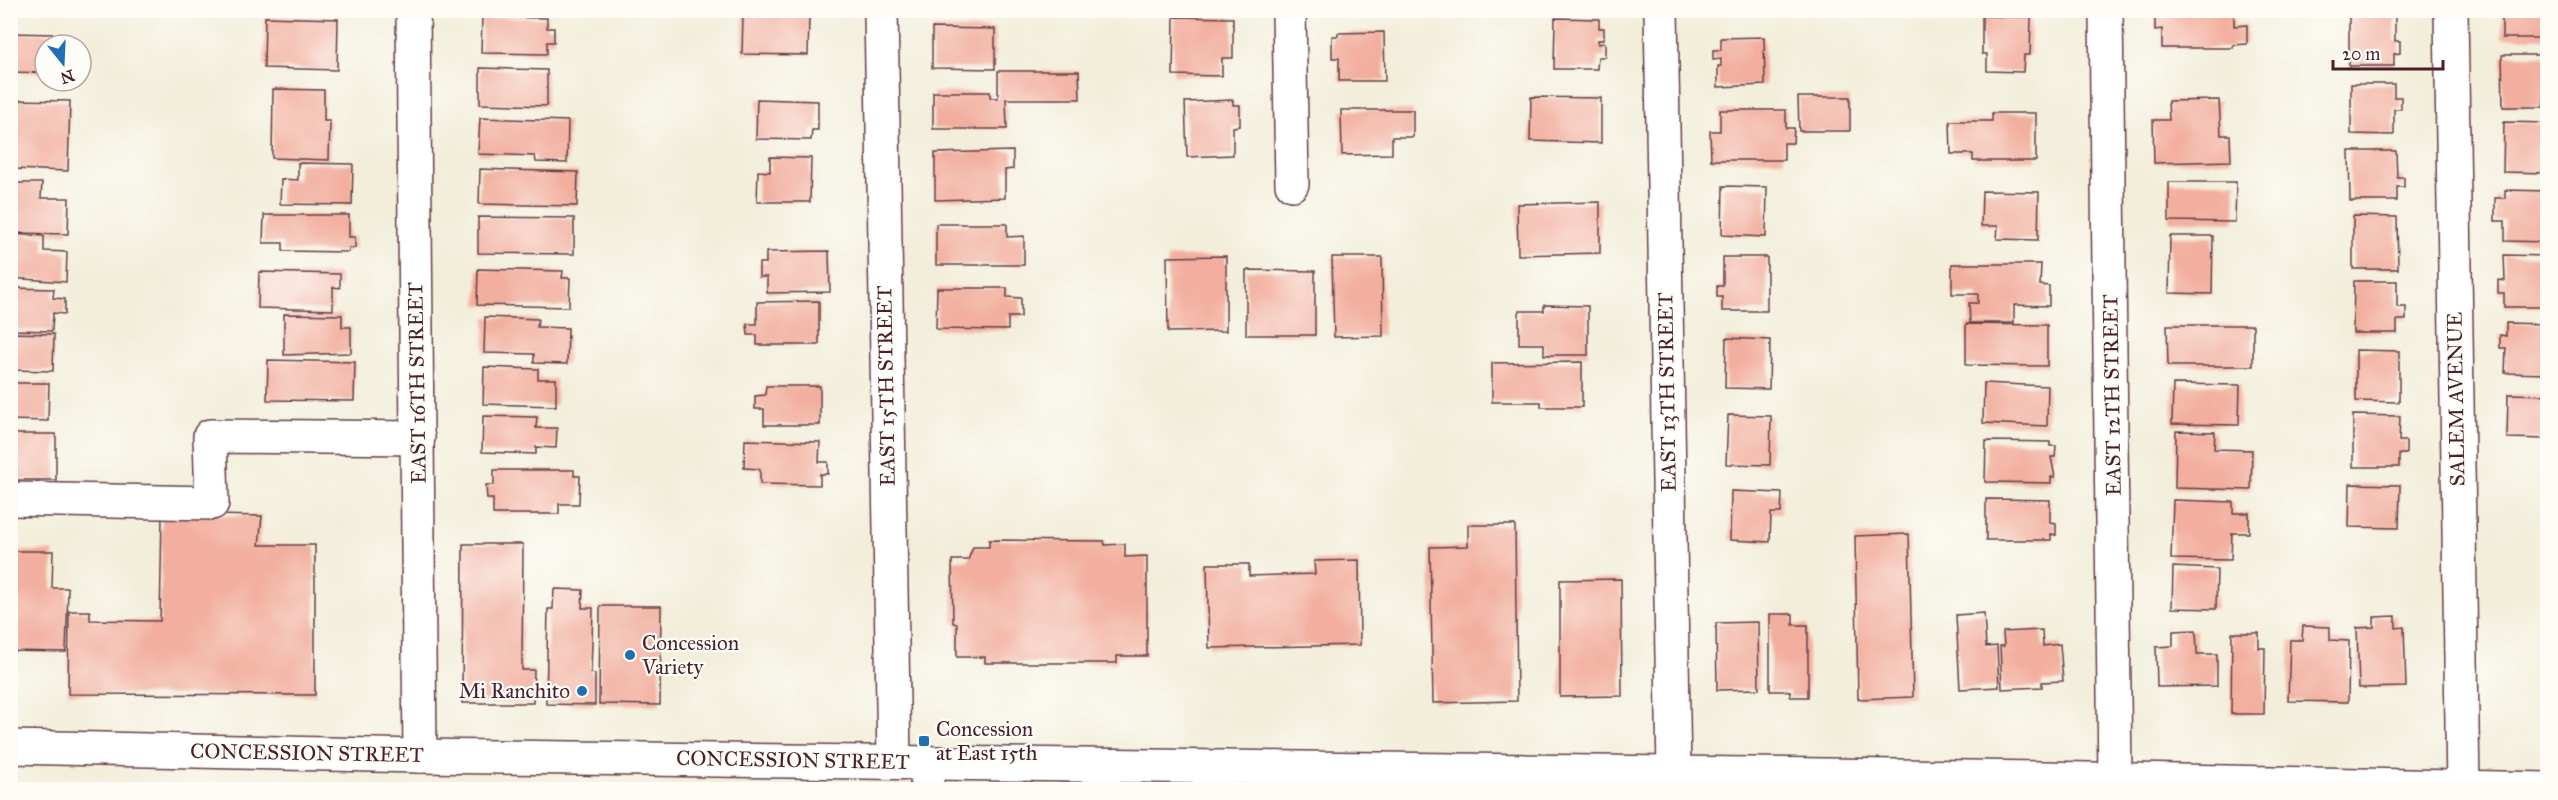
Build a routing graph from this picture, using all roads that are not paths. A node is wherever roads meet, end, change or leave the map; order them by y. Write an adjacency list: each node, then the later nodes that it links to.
1 (413, 10): 8 (street, EAST 16TH STREET)
2 (881, 10): 12 (street, EAST 15TH STREET)
3 (1289, 10): 7 (street)
4 (1661, 10): 13 (street, EAST 13TH STREET)
5 (2106, 10): 15 (street, EAST 12TH STREET)
6 (2451, 10): 16 (street, SALEM AVENUE)
7 (1292, 184)
8 (418, 438): 9 (street); 11 (street, EAST 16TH STREET)
9 (10, 499)
10 (10, 747): 11 (street, CONCESSION STREET)
11 (420, 756): 12 (street, CONCESSION STREET)
12 (894, 761): 14 (street, CONCESSION STREET)
13 (1674, 774): 14 (street, CONCESSION STREET); 15 (street, CONCESSION STREET)
14 (927, 776)
15 (2115, 780): 16 (street, CONCESSION STREET)
16 (2463, 788): 17 (street, CONCESSION STREET)
17 (2547, 789)

